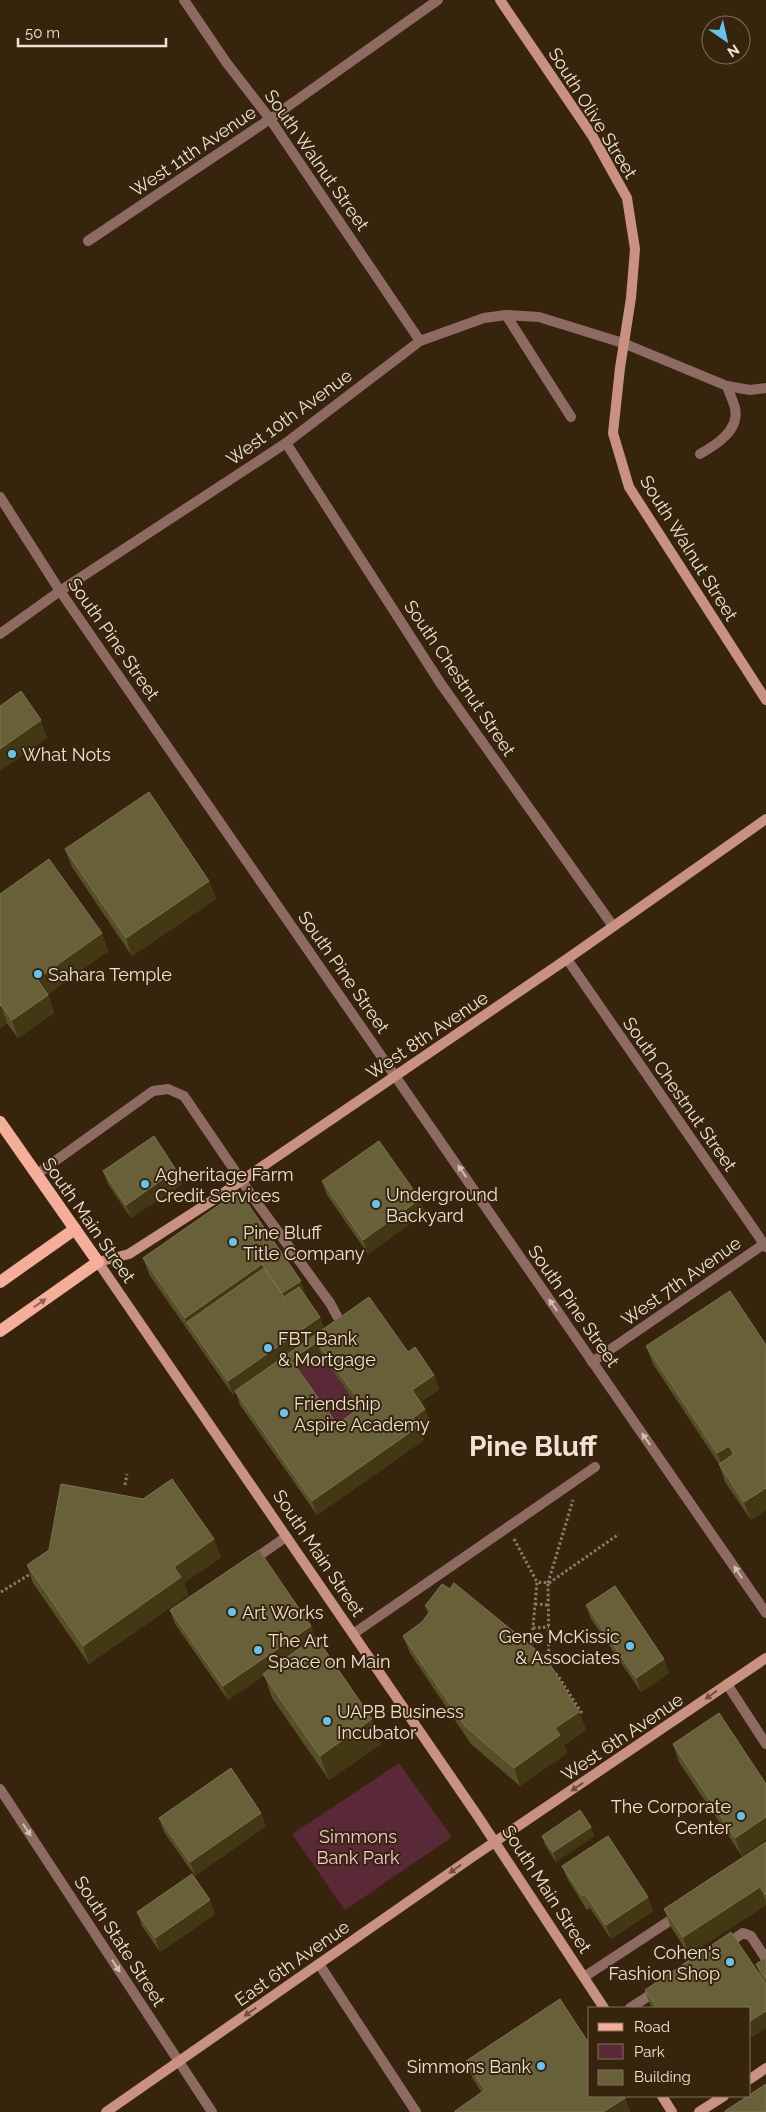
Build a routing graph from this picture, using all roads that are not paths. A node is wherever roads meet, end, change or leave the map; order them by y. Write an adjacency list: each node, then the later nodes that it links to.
1 (184, 0): 4 (street, South Walnut Street)
2 (438, 0): 4 (street, West 11th Avenue)
3 (501, 0): 8 (main road, South Olive Street)
4 (270, 119): 5 (street, West 11th Avenue); 7 (street, South Walnut Street)
5 (88, 241)
6 (506, 316): 7 (street, West 10th Avenue); 8 (street, West 10th Avenue); 11 (street)
7 (420, 341): 12 (street, West 10th Avenue)
8 (623, 343): 9 (street, West 10th Avenue); 17 (main road, South Walnut Street)
9 (726, 386): 10 (street, West 10th Avenue); 13 (street)
10 (766, 388)
11 (571, 417)
12 (286, 443): 15 (street, West 10th Avenue); 19 (street, South Chestnut Street)
13 (700, 454)
14 (0, 498): 15 (street, South Pine Street)
15 (60, 590): 16 (street, West 10th Avenue); 21 (street, South Pine Street)
16 (0, 634)
17 (766, 700)
18 (766, 819): 19 (main road, West 8th Avenue)
19 (613, 926): 20 (main road, West 8th Avenue)
20 (567, 959): 21 (main road, West 8th Avenue); 26 (street, South Chestnut Street)
21 (396, 1075): 24 (main road, West 8th Avenue); 31 (street, South Pine Street, one-way to 21)
22 (0, 1122): 23 (main road, South Main Street)
23 (37, 1174): 24 (street); 25 (main road, South Main Street)
24 (242, 1180): 27 (main road, West 8th Avenue); 29 (street)
25 (74, 1229): 27 (main road, South Main Street); 28 (main road)
26 (765, 1245): 31 (street, West 7th Avenue)
27 (98, 1262): 30 (main road, one-way to 27); 33 (main road, South Main Street)
28 (0, 1282)
29 (337, 1316)
30 (0, 1331)
31 (592, 1362): 35 (street, South Pine Street, one-way to 31)
32 (595, 1467): 36 (street)
33 (286, 1537): 34 (street); 36 (main road, South Main Street)
34 (239, 1569)
35 (766, 1613)
36 (353, 1634): 41 (main road, South Main Street)
37 (766, 1658): 38 (main road, West 6th Avenue)
38 (727, 1684): 39 (street); 41 (main road, West 6th Avenue, one-way to 41)
39 (766, 1744)
40 (0, 1789): 50 (street, South State Street, one-way to 50)
41 (495, 1842): 45 (main road, East 6th Avenue, one-way to 45); 46 (main road, South Main Street)
42 (690, 1908): 46 (street)
43 (719, 1949): 44 (street)
44 (766, 1959)
45 (319, 1964): 50 (main road, East 6th Avenue, one-way to 50); 57 (street)
46 (584, 1977): 48 (main road, South Main Street)
47 (670, 1981): 49 (street)
48 (603, 2007)
49 (631, 2007)
50 (179, 2061): 55 (main road, East 6th Avenue); 56 (street, South State Street)
51 (766, 2068): 52 (main road)
52 (751, 2078)
53 (663, 2097): 58 (main road)
54 (722, 2097): 59 (main road)
55 (106, 2112)
56 (212, 2112)
57 (416, 2112)
58 (672, 2112)
59 (699, 2112)

